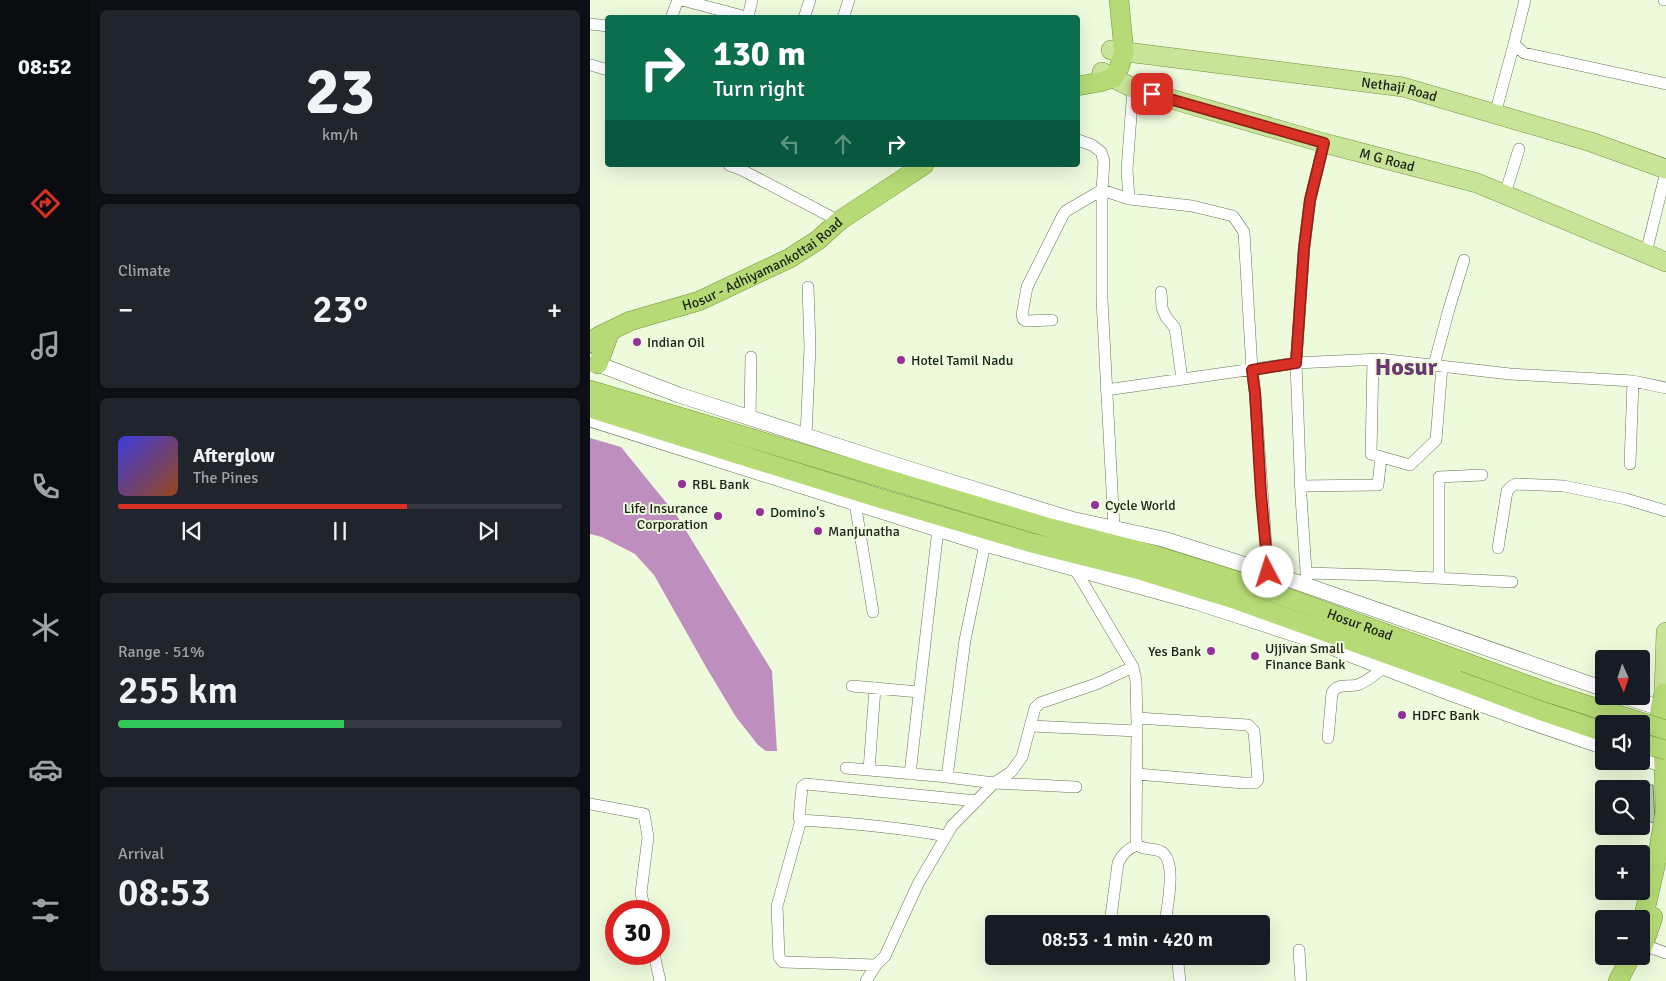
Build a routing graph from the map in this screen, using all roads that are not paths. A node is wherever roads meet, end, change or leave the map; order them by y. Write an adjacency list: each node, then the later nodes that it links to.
1 (680, 0): 8 (street); 9 (street)
2 (752, 0): 10 (street)
3 (810, 0): 11 (street)
4 (849, 0): 12 (street)
5 (1109, 0): 16 (highway)
6 (1119, 0): 16 (highway)
7 (1525, 0): 15 (street)
8 (672, 15)
9 (741, 15)
10 (749, 15)
11 (805, 15)
12 (844, 15)
13 (590, 24): 14 (street)
14 (605, 26)
15 (1514, 44): 21 (street); 24 (street)
16 (1117, 51): 19 (highway); 24 (main road, Nethaji Road)
17 (591, 65): 18 (street)
18 (605, 69)
19 (1107, 75): 20 (highway); 22 (highway); 23 (main road, M G Road)
20 (1080, 77)
21 (1666, 84)
22 (1080, 86)
23 (1133, 88): 26 (main road, M G Road); 34 (street)
24 (1495, 114): 30 (main road, Nethaji Road)
25 (1080, 141): 32 (street)
26 (1324, 143): 33 (main road, M G Road); 49 (street)
27 (1519, 149): 33 (street)
28 (921, 167): 35 (highway, Hosur - Adhiyamankottai Road)
29 (748, 168): 35 (street)
30 (1666, 169)
31 (1666, 172): 36 (street)
32 (1102, 190): 34 (street); 41 (street); 55 (street)
33 (1505, 194): 36 (main road, M G Road)
34 (1128, 199): 51 (street)
35 (839, 221): 42 (highway, Hosur - Adhiyamankottai Road)
36 (1646, 254): 38 (main road, M G Road)
37 (1464, 260): 50 (street)
38 (1666, 262)
39 (808, 287): 58 (street)
40 (1161, 292): 52 (street)
41 (1052, 320)
42 (630, 322): 43 (highway); 44 (highway, Hosur - Adhiyamankottai Road)
43 (590, 328)
44 (610, 331): 45 (highway, Hosur - Adhiyamankottai Road); 48 (highway)
45 (590, 343)
46 (751, 356): 57 (street)
47 (1373, 359): 49 (street); 50 (street); 59 (street)
48 (594, 362): 57 (street)
49 (1296, 363): 51 (street); 62 (street)
50 (1438, 366): 53 (street); 59 (street)
51 (1252, 370): 52 (street); 72 (street)
52 (1182, 379): 55 (street)
53 (1633, 381): 54 (street); 60 (street)
54 (1666, 388)
55 (1106, 390): 66 (street)
56 (595, 405): 63 (street); 65 (highway, Hosur Road); 69 (highway, Hosur Road)
57 (750, 418): 58 (street)
58 (806, 436): 65 (street)
59 (1381, 457): 62 (street)
60 (1630, 464)
61 (1482, 475): 73 (street)
62 (1300, 486): 74 (street)
63 (855, 503): 67 (street); 76 (street)
64 (1666, 511): 70 (street)
65 (1049, 522): 66 (street); 80 (highway, Hosur Road)
66 (1114, 528): 72 (street)
67 (938, 529): 68 (street); 84 (street)
68 (985, 544): 69 (street); 101 (street)
69 (1030, 547): 71 (street); 80 (highway, Hosur Road)
70 (1498, 548)
71 (1075, 569): 78 (street); 79 (street)
72 (1268, 572): 74 (street)
73 (1439, 578): 74 (street); 75 (street)
74 (1307, 579): 82 (street)
75 (1512, 582)
76 (873, 612)
77 (1666, 632): 86 (main road)
78 (1133, 667): 87 (street); 88 (street)
79 (1384, 668): 92 (street); 93 (street)
80 (1460, 671): 89 (highway, Hosur Road); 90 (highway, Hosur Road, bridge)
81 (852, 686): 83 (street)
82 (1595, 686)
83 (874, 688): 84 (street); 98 (street)
84 (919, 692): 99 (street)
85 (1650, 701): 86 (street)
86 (1664, 703): 96 (highway)
87 (1137, 718): 91 (street); 100 (street)
88 (1031, 726): 91 (street); 102 (street)
89 (1595, 729)
90 (1666, 730)
91 (1137, 731): 100 (street)
92 (1328, 738)
93 (1595, 744)
94 (1650, 749): 96 (highway, bridge)
95 (1650, 759): 96 (street)
96 (1665, 760): 111 (highway)
97 (846, 768): 98 (street)
98 (869, 770): 99 (street)
99 (910, 774): 101 (street)
100 (1138, 774): 108 (street)
101 (948, 777): 102 (street)
102 (994, 783): 103 (street); 104 (street)
103 (1076, 787)
104 (977, 801): 106 (street); 107 (street)
105 (590, 804): 110 (street)
106 (801, 820): 107 (street); 119 (street)
107 (946, 836): 119 (street)
108 (1136, 845): 112 (street); 113 (street)
109 (1666, 873): 114 (highway)
110 (643, 900)
111 (1647, 910)
112 (1111, 915)
113 (1166, 915)
114 (1650, 917)
115 (1299, 950): 126 (street)
116 (1650, 950): 117 (street)
117 (1666, 953)
118 (656, 965): 123 (street)
119 (876, 965): 124 (street)
120 (1178, 965): 125 (street)
121 (1628, 965): 127 (highway)
122 (1634, 965): 128 (highway)
123 (660, 981)
124 (866, 981)
125 (1180, 981)
126 (1301, 981)
127 (1618, 981)
128 (1629, 981)

